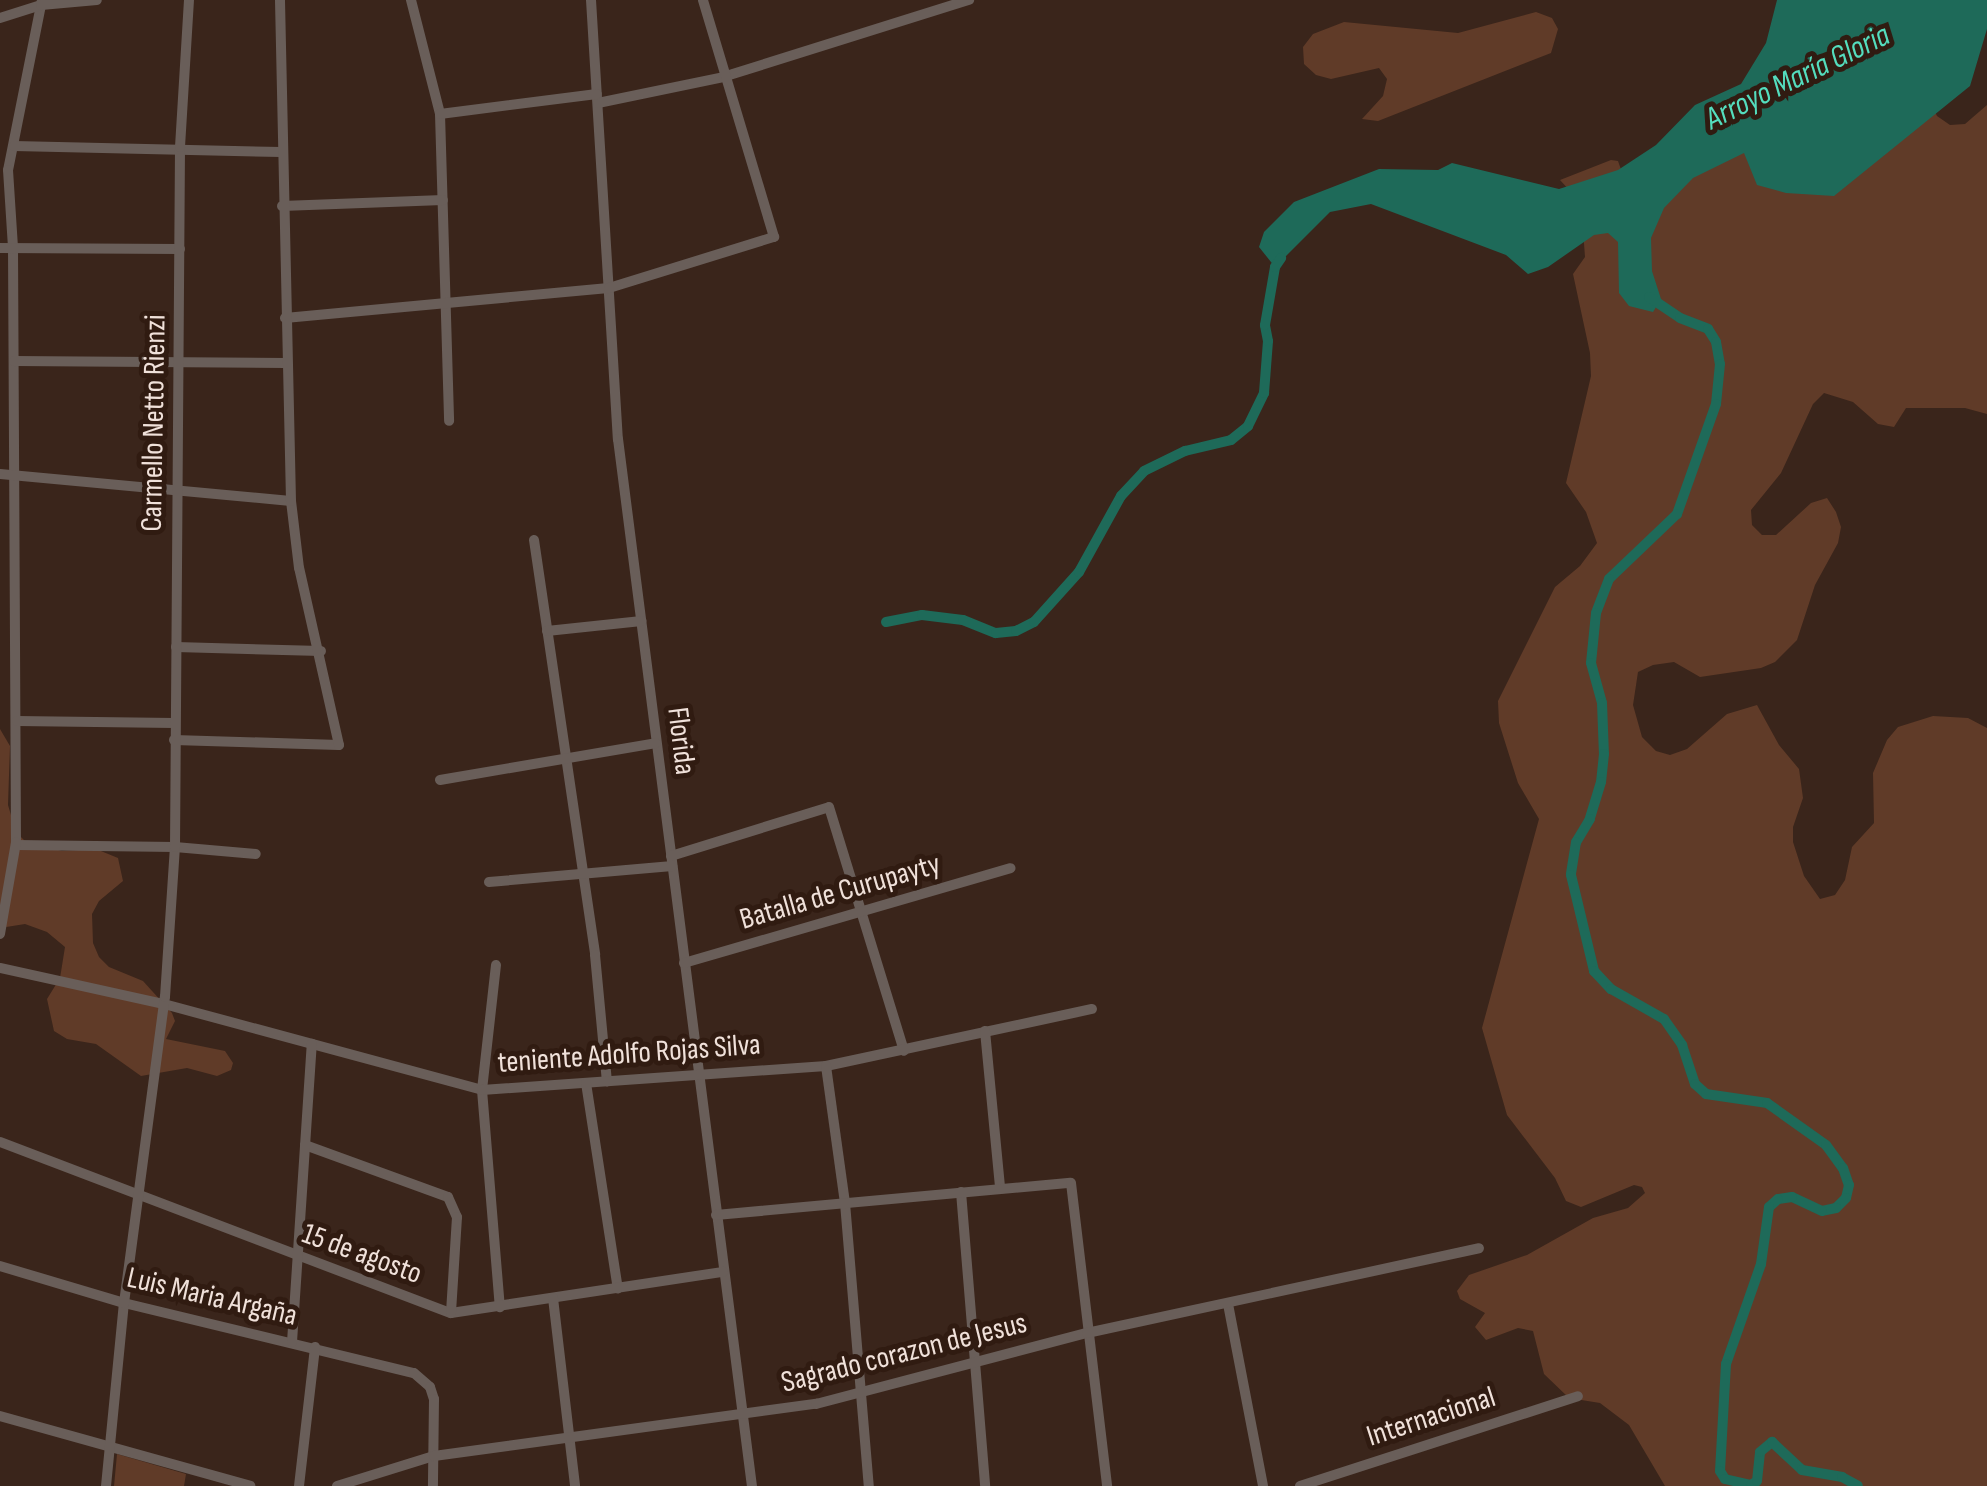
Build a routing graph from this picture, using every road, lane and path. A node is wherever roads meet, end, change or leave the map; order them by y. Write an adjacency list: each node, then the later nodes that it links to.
1 (97, 0): 8 (street)
2 (189, 0): 14 (street, Carmello Netto Rienzi)
3 (280, 0): 15 (street)
4 (411, 0): 12 (street)
5 (591, 0): 11 (street, Florida)
6 (702, 0): 10 (street)
7 (969, 0): 10 (street)
8 (42, 2): 9 (street); 13 (street)
9 (0, 18)
10 (723, 78): 11 (street); 21 (street)
11 (598, 98): 12 (street); 21 (street, Florida)
12 (440, 114): 16 (street)
13 (14, 146): 14 (street); 19 (street)
14 (180, 146): 15 (street); 20 (street, Carmello Netto Rienzi)
15 (281, 152): 17 (street)
16 (443, 200): 17 (street); 22 (street)
17 (282, 206): 23 (street)
18 (0, 248): 19 (street)
19 (13, 248): 20 (street); 24 (street)
20 (180, 249): 25 (street, Carmello Netto Rienzi)
21 (609, 288): 22 (street); 32 (street, Florida)
22 (447, 306): 23 (street); 27 (street)
23 (285, 318): 26 (street)
24 (14, 362): 25 (street); 28 (street)
25 (181, 363): 26 (street); 29 (street, Carmello Netto Rienzi)
26 (286, 363): 30 (street)
27 (449, 421)
28 (6, 475): 29 (street); 36 (street)
29 (178, 490): 30 (street); 34 (street, Carmello Netto Rienzi)
30 (290, 501): 35 (street)
31 (534, 540): 33 (street)
32 (642, 621): 33 (street); 39 (street, Florida)
33 (547, 631): 40 (street)
34 (176, 647): 35 (street); 37 (street, Carmello Netto Rienzi)
35 (321, 651): 38 (street)
36 (17, 721): 37 (street); 42 (street)
37 (174, 723): 38 (street, Carmello Netto Rienzi)
38 (174, 740): 43 (street, Carmello Netto Rienzi)
39 (656, 742): 40 (street); 45 (street, Florida)
40 (565, 758): 41 (street); 47 (street)
41 (440, 780)
42 (16, 841): 43 (street); 50 (street)
43 (174, 847): 44 (street); 54 (street, Carmello Netto Rienzi)
44 (256, 854)
45 (672, 861): 47 (street); 49 (street); 51 (street, Florida)
46 (1010, 868): 49 (street, Batalla de Curupayty)
47 (582, 874): 48 (street); 61 (street)
48 (489, 882)
49 (860, 914): 51 (street, Batalla de Curupayty); 58 (street)
50 (0, 934)
51 (684, 962): 60 (street, Florida)
52 (496, 964): 63 (street)
53 (0, 968): 54 (street, teniente Adolfo Rojas Silva)
54 (164, 1004): 57 (street, teniente Adolfo Rojas Silva); 68 (street, Carmello Netto Rienzi)
55 (1092, 1009): 56 (street, teniente Adolfo Rojas Silva)
56 (985, 1032): 58 (street, teniente Adolfo Rojas Silva); 66 (street)
57 (312, 1044): 63 (street, teniente Adolfo Rojas Silva); 65 (street)
58 (904, 1051): 59 (street, teniente Adolfo Rojas Silva)
59 (826, 1066): 60 (street, teniente Adolfo Rojas Silva); 69 (street)
60 (698, 1072): 61 (street, teniente Adolfo Rojas Silva); 70 (street, Florida)
61 (607, 1081): 62 (street, teniente Adolfo Rojas Silva)
62 (586, 1083): 63 (street, teniente Adolfo Rojas Silva); 75 (street)
63 (482, 1090): 79 (street)
64 (0, 1142): 68 (street, 15 de agosto)
65 (306, 1145): 72 (street); 80 (street)
66 (1000, 1188): 67 (street); 81 (street)
67 (961, 1192): 69 (street); 84 (street)
68 (138, 1196): 72 (street, 15 de agosto); 77 (street, Carmello Netto Rienzi)
69 (845, 1203): 70 (street); 85 (street)
70 (716, 1215): 74 (street, Florida)
71 (1480, 1248): 78 (street, Sagrado corazon de Jesus)
72 (298, 1258): 80 (street, 15 de agosto); 82 (street)
73 (0, 1266): 77 (street, Luis Maria Argaña)
74 (723, 1272): 75 (street, 15 de agosto); 88 (street, Florida)
75 (618, 1289): 76 (street, 15 de agosto)
76 (553, 1298): 79 (street, 15 de agosto); 89 (street)
77 (124, 1302): 82 (street, Luis Maria Argaña); 90 (street, Carmello Netto Rienzi)
78 (1228, 1304): 81 (street, Sagrado corazon de Jesus); 102 (street)
79 (500, 1307): 80 (street, 15 de agosto)
80 (451, 1312)
81 (1087, 1333): 84 (street, Sagrado corazon de Jesus); 101 (street)
82 (292, 1342): 83 (street, Luis Maria Argaña)
83 (315, 1347): 91 (street, Luis Maria Argaña); 94 (street)
84 (974, 1360): 85 (street, Sagrado corazon de Jesus); 100 (street)
85 (857, 1392): 88 (street, Sagrado corazon de Jesus); 99 (street)
86 (1578, 1396): 103 (street, Internacional)
87 (0, 1416): 90 (street)
88 (741, 1417): 89 (street, Sagrado corazon de Jesus); 98 (street, Florida)
89 (570, 1440): 91 (street, Sagrado corazon de Jesus); 97 (street)
90 (109, 1448): 92 (street, Carmello Netto Rienzi); 93 (street)
91 (434, 1456): 95 (street, Sagrado corazon de Jesus); 96 (street)
92 (106, 1486)
93 (250, 1486)
94 (299, 1486)
95 (338, 1486)
96 (432, 1486)
97 (575, 1486)
98 (752, 1486)
99 (869, 1486)
100 (985, 1486)
101 (1107, 1486)
102 (1263, 1486)
103 (1300, 1486)

